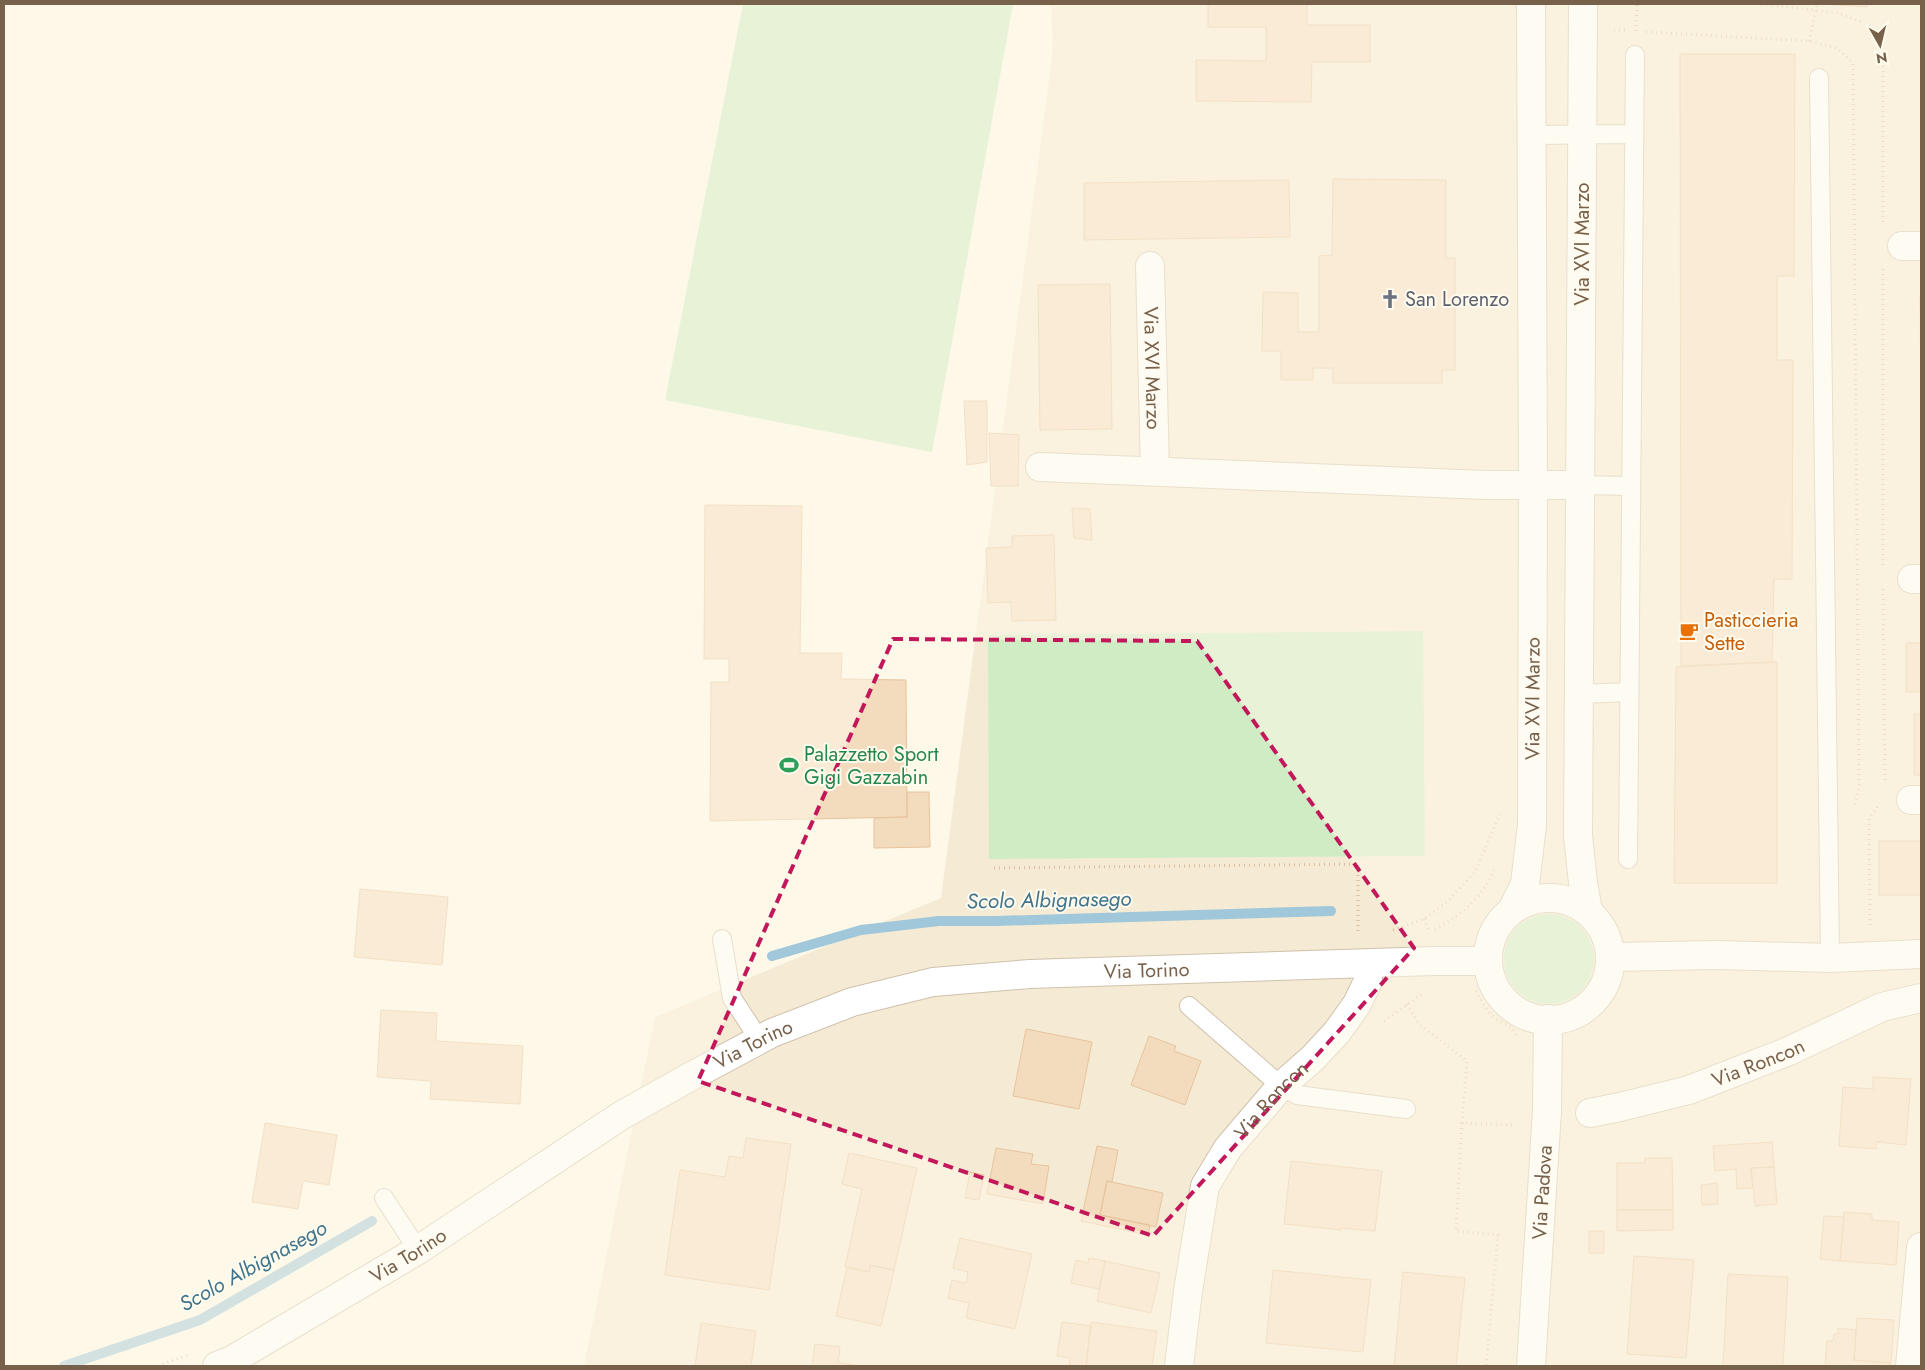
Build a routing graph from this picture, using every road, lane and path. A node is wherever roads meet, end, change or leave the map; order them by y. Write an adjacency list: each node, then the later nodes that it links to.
1 (1531, 4): 11 (street, Via XVI Marzo)
2 (1762, 4): 4 (path)
3 (1817, 4): 4 (path)
4 (1816, 10): 6 (path); 12 (path)
5 (1583, 16): 6 (path); 9 (street, Via XVI Marzo)
6 (1809, 41): 26 (path)
7 (1635, 55): 10 (lane)
8 (1819, 78): 40 (lane)
9 (1582, 134): 10 (lane); 11 (lane); 18 (street, Via XVI Marzo)
10 (1634, 134): 19 (lane)
11 (1533, 135): 17 (street, Via XVI Marzo)
12 (1902, 240)
13 (1150, 266): 16 (street, Via XVI Marzo)
14 (1883, 268): 20 (path)
15 (1040, 467): 16 (street)
16 (1155, 471): 17 (street)
17 (1534, 485): 18 (street); 31 (street, Via XVI Marzo)
18 (1581, 485): 19 (lane); 23 (street, Via XVI Marzo)
19 (1630, 486): 22 (lane)
20 (1883, 577)
21 (1883, 587): 24 (path)
22 (1629, 692): 23 (lane); 28 (lane)
23 (1579, 694): 32 (street, Via XVI Marzo)
24 (1885, 787)
25 (1906, 799): 34 (path)
26 (1854, 808)
27 (1505, 818): 33 (path)
28 (1628, 859)
29 (1498, 860): 33 (path)
30 (994, 868): 36 (path)
31 (1512, 910): 32 (street); 41 (street)
32 (1588, 911): 39 (street)
33 (1424, 919): 35 (path)
34 (1870, 929)
35 (1385, 931)
36 (1353, 936)
37 (722, 938): 48 (lane)
38 (1921, 954): 40 (street)
39 (1610, 957): 40 (street); 47 (street)
40 (1830, 958)
41 (1488, 961): 42 (street); 47 (street)
42 (1368, 964): 48 (street, Via Torino); 50 (street, Via Roncon)
43 (1474, 988): 49 (path)
44 (1428, 991): 53 (path)
45 (1921, 998): 52 (street, Via Roncon)
46 (1189, 1006): 50 (lane)
47 (1548, 1019): 62 (street, Via Padova)
48 (759, 1040): 57 (street, Via Torino)
49 (1518, 1043)
50 (1281, 1086): 51 (lane); 60 (street, Via Roncon)
51 (1406, 1109)
52 (1590, 1113)
53 (1462, 1123): 54 (path); 61 (path)
54 (1514, 1125)
55 (384, 1198): 57 (lane)
56 (1921, 1247): 63 (street)
57 (418, 1250): 58 (street, Via Torino)
58 (206, 1359): 59 (path)
59 (158, 1366)
60 (1179, 1366)
61 (1486, 1366)
62 (1531, 1366)
63 (1910, 1366)

